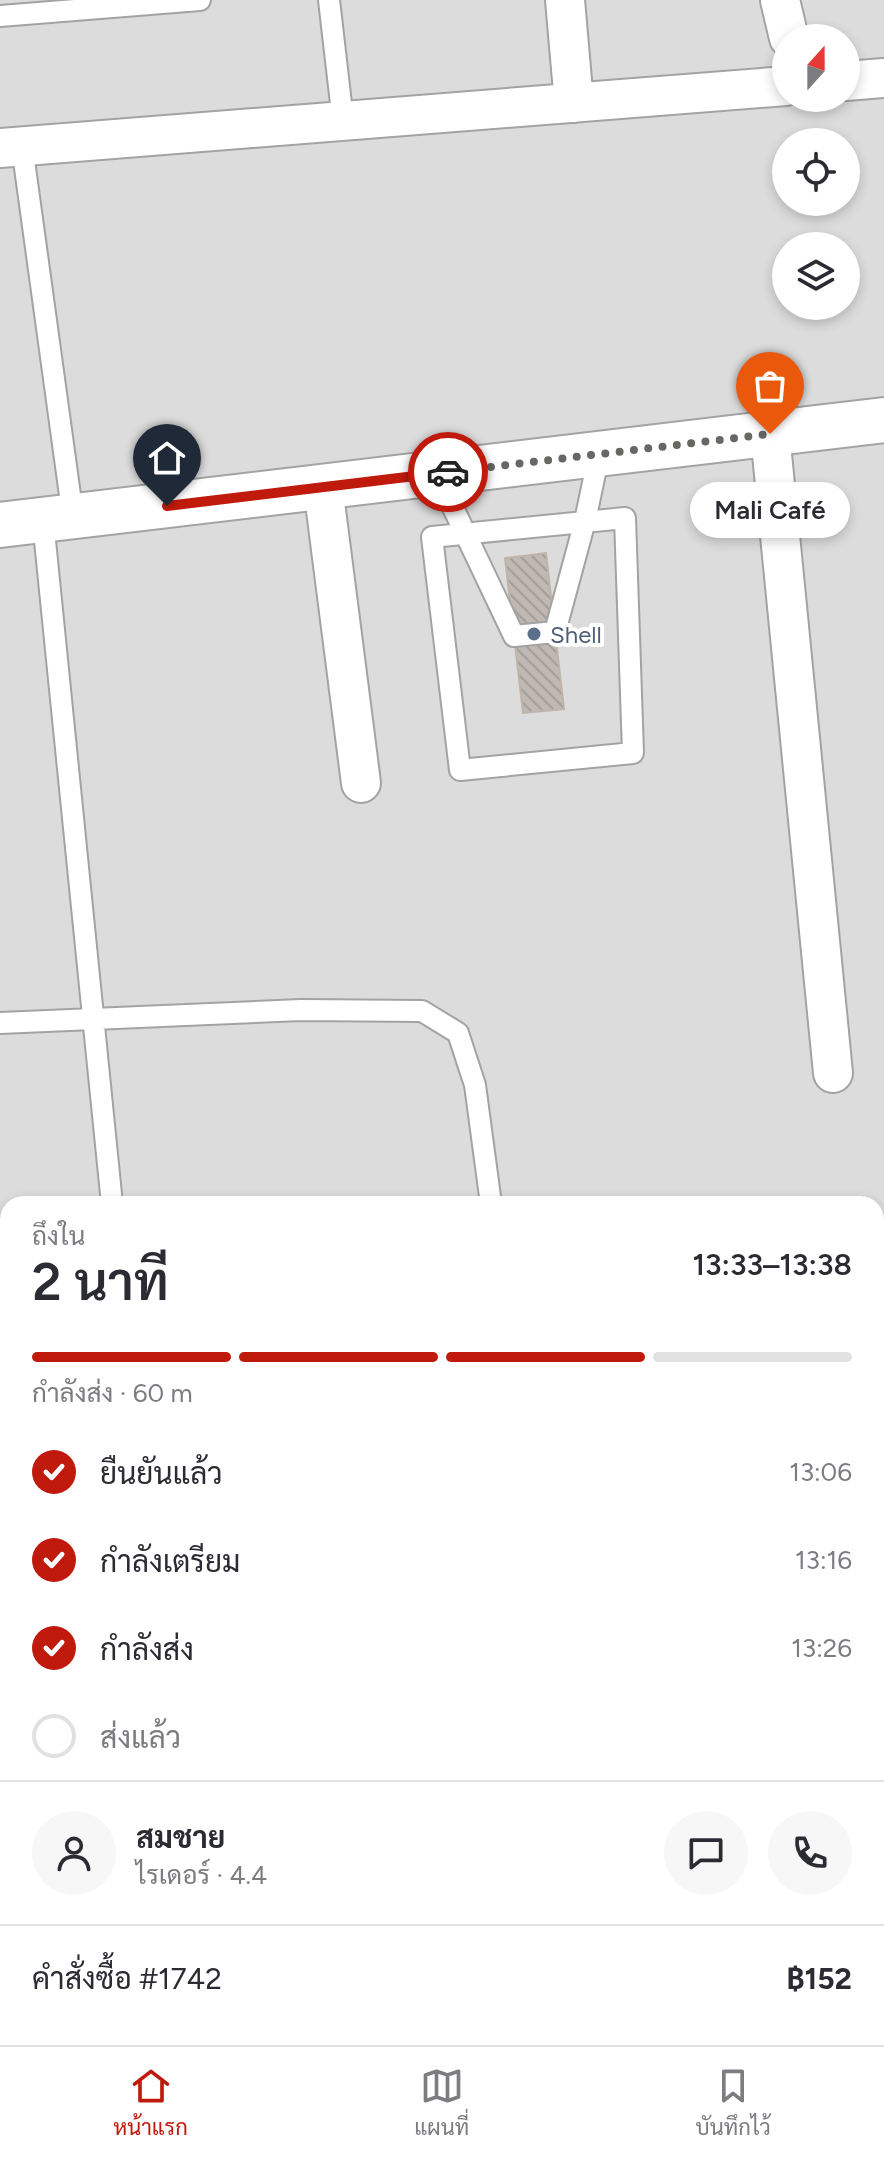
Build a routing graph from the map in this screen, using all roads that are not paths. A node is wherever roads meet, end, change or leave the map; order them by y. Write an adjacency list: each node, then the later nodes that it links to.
1 (200, 0): 5 (lane)
2 (329, 0): 12 (lane)
3 (565, 0): 11 (street)
4 (780, 0): 7 (street)
5 (146, 2): 6 (lane)
6 (0, 16)
7 (786, 24)
8 (884, 78): 9 (street)
9 (860, 80)
10 (772, 87): 11 (street)
11 (574, 103): 12 (street)
12 (343, 121): 13 (street)
13 (11, 147): 19 (lane)
14 (884, 420): 15 (street)
15 (770, 434): 16 (street); 26 (street)
16 (599, 454): 17 (street); 20 (lane)
17 (437, 474): 18 (street); 22 (lane)
18 (323, 487): 19 (street); 23 (street)
19 (58, 519): 21 (street); 24 (lane)
20 (585, 521): 22 (lane); 22 (lane); 22 (lane)
21 (0, 525)
22 (464, 533)
23 (361, 783)
24 (93, 1017): 25 (lane); 27 (lane); 28 (lane)
25 (0, 1023)
26 (833, 1073)
27 (111, 1196)
28 (490, 1196)
29 (884, 1971): 30 (street)
30 (884, 1982)

